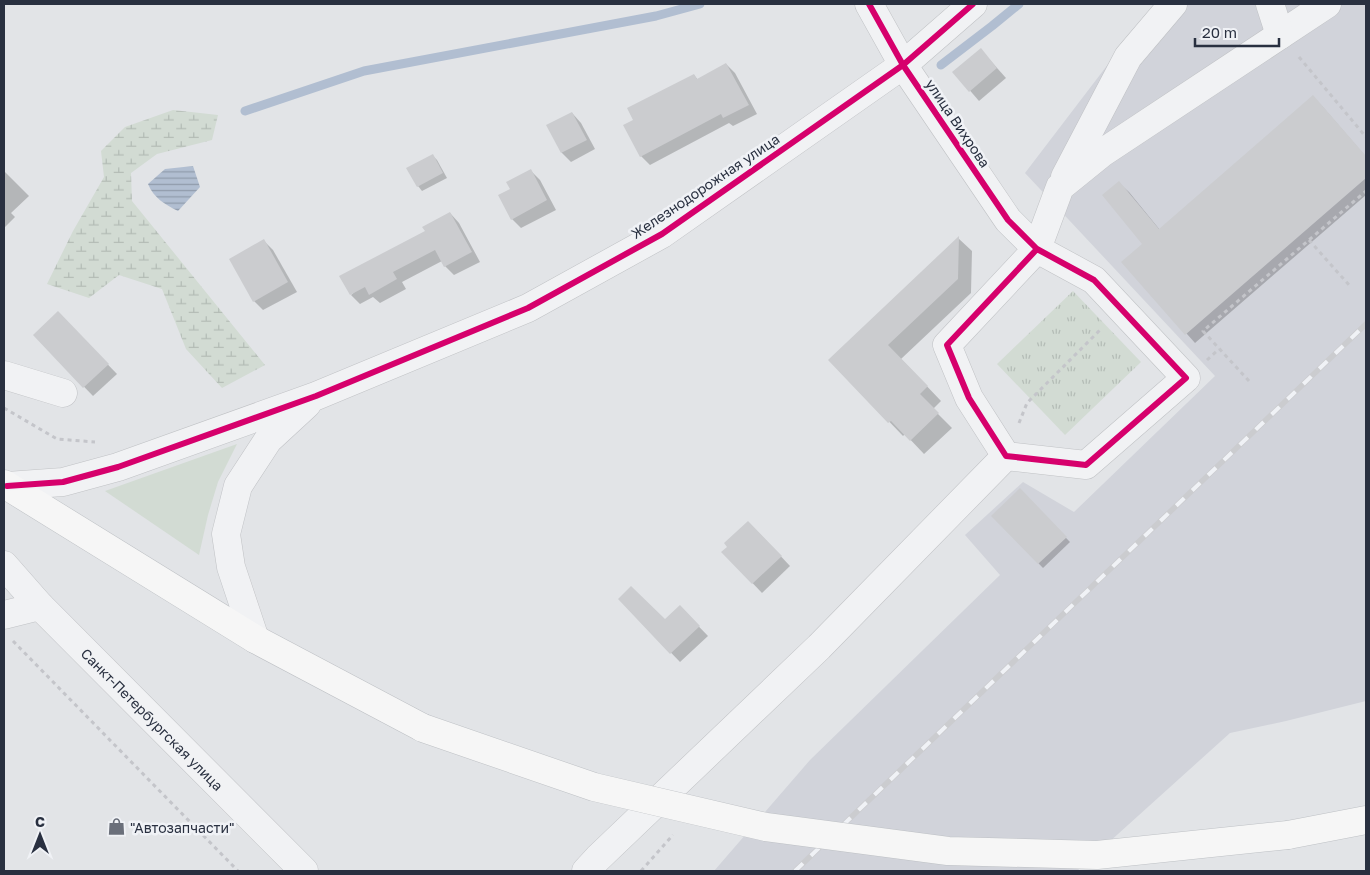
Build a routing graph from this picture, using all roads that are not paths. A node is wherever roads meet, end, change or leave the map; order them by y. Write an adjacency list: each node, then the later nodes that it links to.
1 (869, 4): 7 (street, улица Вихрова)
2 (974, 4): 7 (street, Железнодорожная улица)
3 (1173, 4): 8 (street)
4 (1270, 4): 6 (street)
5 (1327, 4): 6 (street)
6 (1280, 35): 8 (street)
7 (903, 65): 9 (street, улица Вихрова); 12 (street, Железнодорожная улица)
8 (1060, 187): 9 (street)
9 (1037, 249): 13 (street); 13 (street, улица Вихрова)
10 (4, 375): 11 (street)
11 (63, 394)
12 (316, 396): 14 (street, Железнодорожная улица); 18 (street)
13 (1006, 456): 21 (street)
14 (5, 485): 18 (main road)
15 (4, 565): 16 (street, Санкт-Петербургская улица)
16 (40, 606): 17 (street); 20 (street, Санкт-Петербургская улица)
17 (7, 627)
18 (255, 639): 19 (main road, bridge)
19 (1366, 820)
20 (304, 871)
21 (586, 871)

